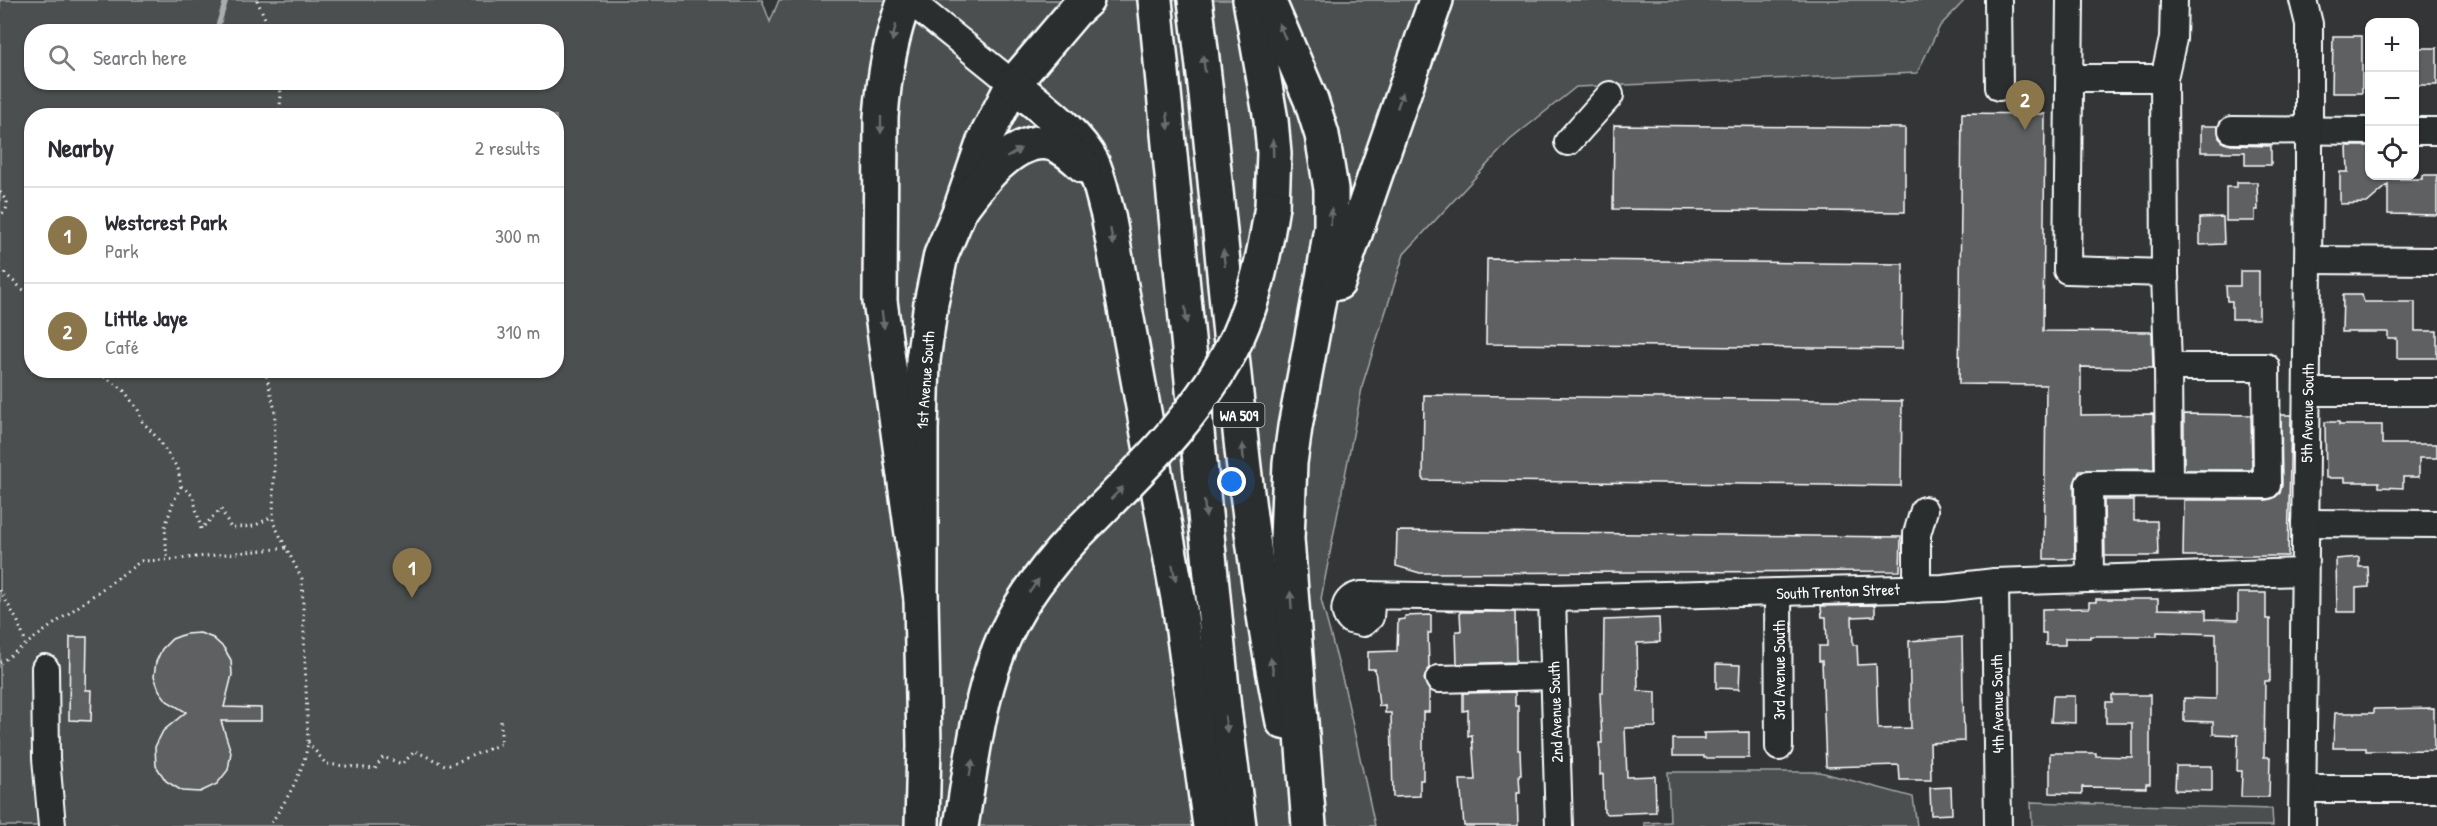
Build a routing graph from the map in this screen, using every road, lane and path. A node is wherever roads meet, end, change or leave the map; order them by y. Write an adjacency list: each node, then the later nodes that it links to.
1 (257, 0): 13 (path)
2 (907, 0): 16 (street); 58 (main road, one-way to 58)
3 (1155, 0): 74 (main road, WA 509, one-way to 74)
4 (1195, 0): 75 (main road, WA 509, one-way to 4)
5 (1250, 0): 72 (main road, one-way to 5, bridge)
6 (1268, 0): 39 (main road, one-way to 6)
7 (1436, 0): 39 (main road, one-way to 7)
8 (1998, 0): 17 (street)
9 (2070, 0): 14 (street)
10 (2174, 0): 15 (street)
11 (2303, 0): 22 (street, 5th Avenue South)
12 (1081, 5): 16 (main road, 1st Avenue South)
13 (268, 24)
14 (2070, 78): 15 (street); 34 (street)
15 (2164, 78): 34 (street)
16 (1013, 84): 27 (main road); 29 (main road, 1st Avenue South)
17 (1999, 87)
18 (281, 90): 20 (path)
19 (1610, 95): 26 (street)
20 (280, 108)
21 (2232, 130): 22 (street)
22 (2309, 130): 23 (street); 31 (street, 5th Avenue South)
23 (2365, 131)
24 (2419, 131): 25 (street)
25 (2437, 131)
26 (1568, 142)
27 (1099, 180): 29 (main road, one-way to 27); 73 (main road, one-way to 73)
28 (0, 192): 30 (path)
29 (960, 210): 58 (main road, 1st Avenue South)
30 (0, 215)
31 (2309, 260): 32 (street); 40 (street, 5th Avenue South)
32 (2437, 261)
33 (0, 269): 35 (path)
34 (2165, 273): 36 (street)
35 (24, 290)
36 (2168, 367): 42 (street); 42 (street)
37 (106, 378): 43 (path)
38 (267, 378): 45 (path)
39 (1305, 379): 75 (main road, one-way to 39)
40 (2307, 392): 41 (street); 46 (street, 5th Avenue South)
41 (2437, 392)
42 (2169, 484): 51 (street)
43 (181, 486): 45 (path); 49 (path)
44 (1924, 510): 53 (street)
45 (273, 516): 48 (path)
46 (2305, 523): 47 (street); 50 (street, 5th Avenue South)
47 (2437, 524)
48 (286, 548): 49 (path); 65 (path)
49 (167, 560): 59 (path)
50 (2304, 572): 51 (street, South Trenton Street); 67 (street, 5th Avenue South)
51 (2090, 579): 52 (street, South Trenton Street)
52 (1995, 582): 53 (street, South Trenton Street); 77 (street, 4th Avenue South)
53 (1917, 589): 55 (street, South Trenton Street)
54 (0, 590): 59 (path)
55 (1778, 592): 57 (street, South Trenton Street); 66 (street, 3rd Avenue South)
56 (1372, 596): 57 (street, South Trenton Street)
57 (1552, 598): 62 (street, 2nd Avenue South)
58 (921, 599): 71 (main road, 1st Avenue South)
59 (26, 644): 60 (path)
60 (0, 663)
61 (45, 668): 69 (street)
62 (1554, 676): 63 (street); 76 (street, 2nd Avenue South)
63 (1439, 679)
64 (501, 721): 65 (path)
65 (308, 742): 70 (path)
66 (1779, 747)
67 (2303, 789): 68 (street); 78 (street, 5th Avenue South)
68 (2437, 789)
69 (52, 826)
70 (269, 826)
71 (922, 826)
72 (961, 826)
73 (1210, 826)
74 (1239, 826)
75 (1308, 826)
76 (1559, 826)
77 (1998, 826)
78 (2302, 826)

